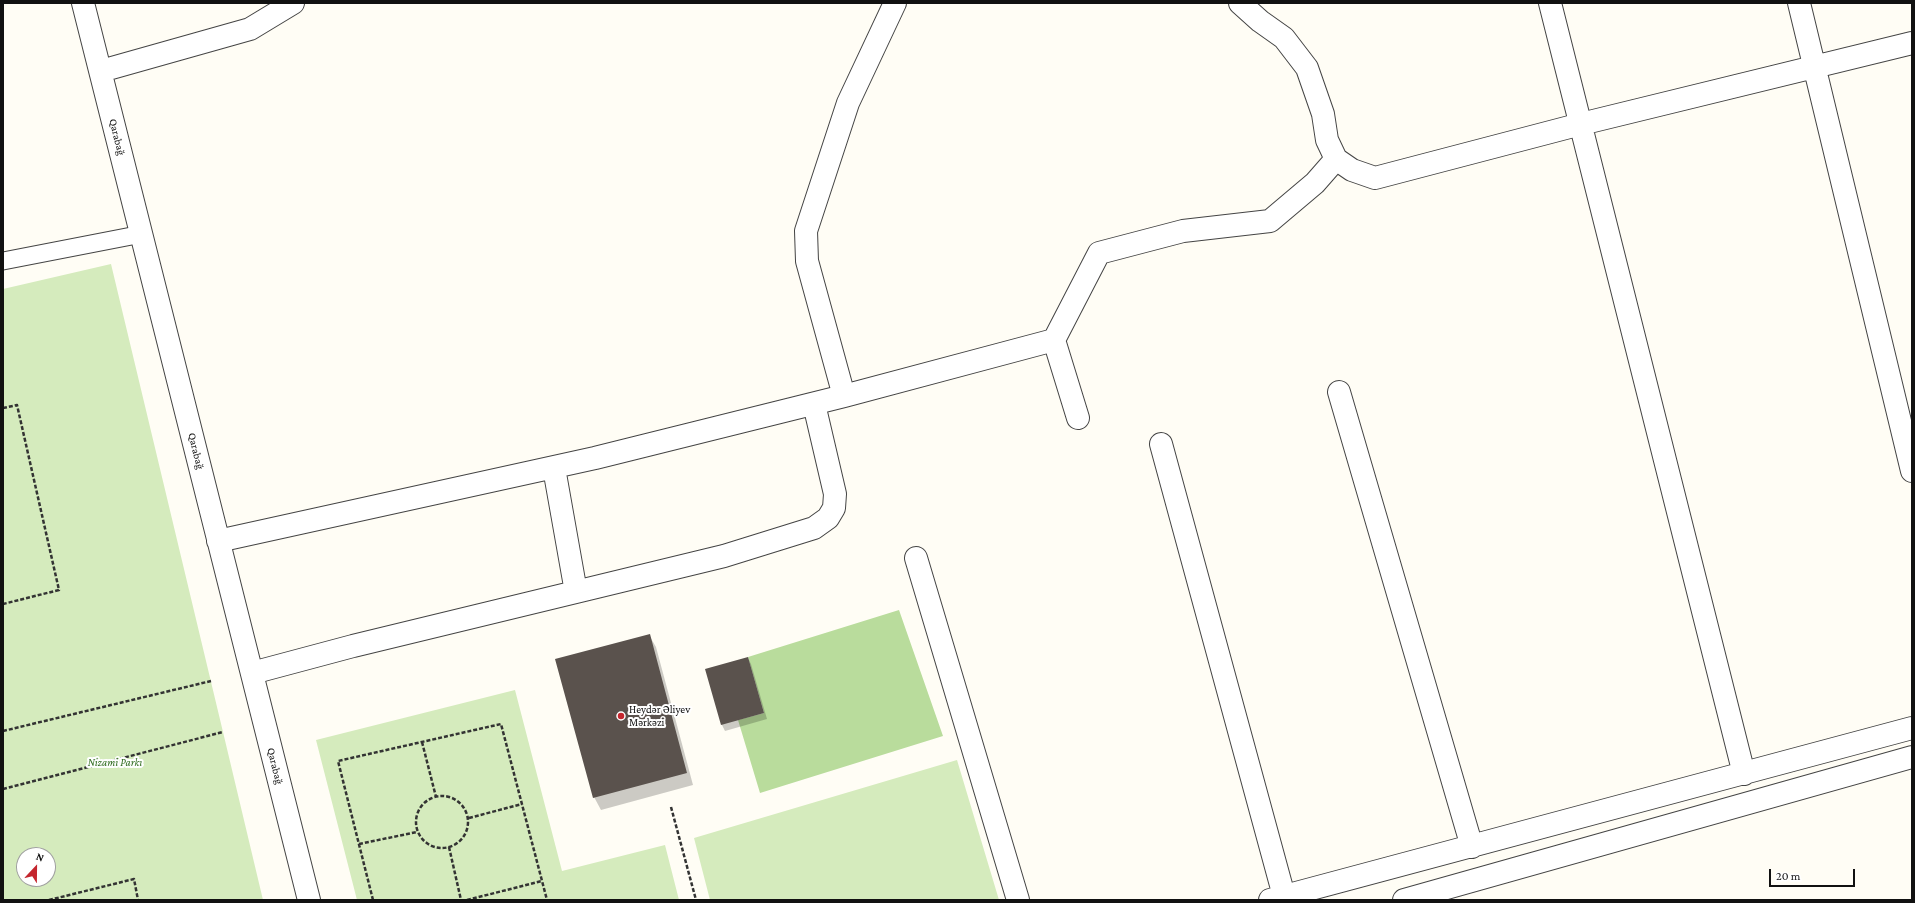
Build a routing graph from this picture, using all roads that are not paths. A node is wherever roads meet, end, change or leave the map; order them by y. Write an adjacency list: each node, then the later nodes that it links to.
1 (83, 3): 9 (street, Qarabağ)
2 (293, 3): 9 (street)
3 (895, 3): 16 (street)
4 (1240, 3): 11 (street)
5 (1550, 3): 10 (street)
6 (1799, 3): 8 (street)
7 (1912, 43): 8 (street)
8 (1814, 67): 10 (street); 21 (street)
9 (101, 71): 12 (street, Qarabağ)
10 (1581, 124): 11 (street); 28 (street)
11 (1336, 159): 14 (street)
12 (142, 234): 13 (lane); 22 (street, Qarabağ)
13 (3, 261)
14 (1054, 340): 16 (street); 18 (street)
15 (1339, 392): 29 (street)
16 (844, 396): 17 (street)
17 (814, 404): 20 (street); 24 (street)
18 (1078, 418)
19 (1161, 444): 30 (street)
20 (554, 468): 22 (street); 24 (street)
21 (1912, 471)
22 (218, 541): 25 (street, Qarabağ)
23 (916, 558): 32 (street)
24 (576, 592): 25 (street)
25 (252, 673): 31 (street, Qarabağ)
26 (1912, 728): 28 (street)
27 (1912, 757): 33 (street)
28 (1744, 774): 29 (street)
29 (1472, 847): 30 (street)
30 (1277, 898)
31 (309, 900)
32 (1018, 900)
33 (1404, 900)

